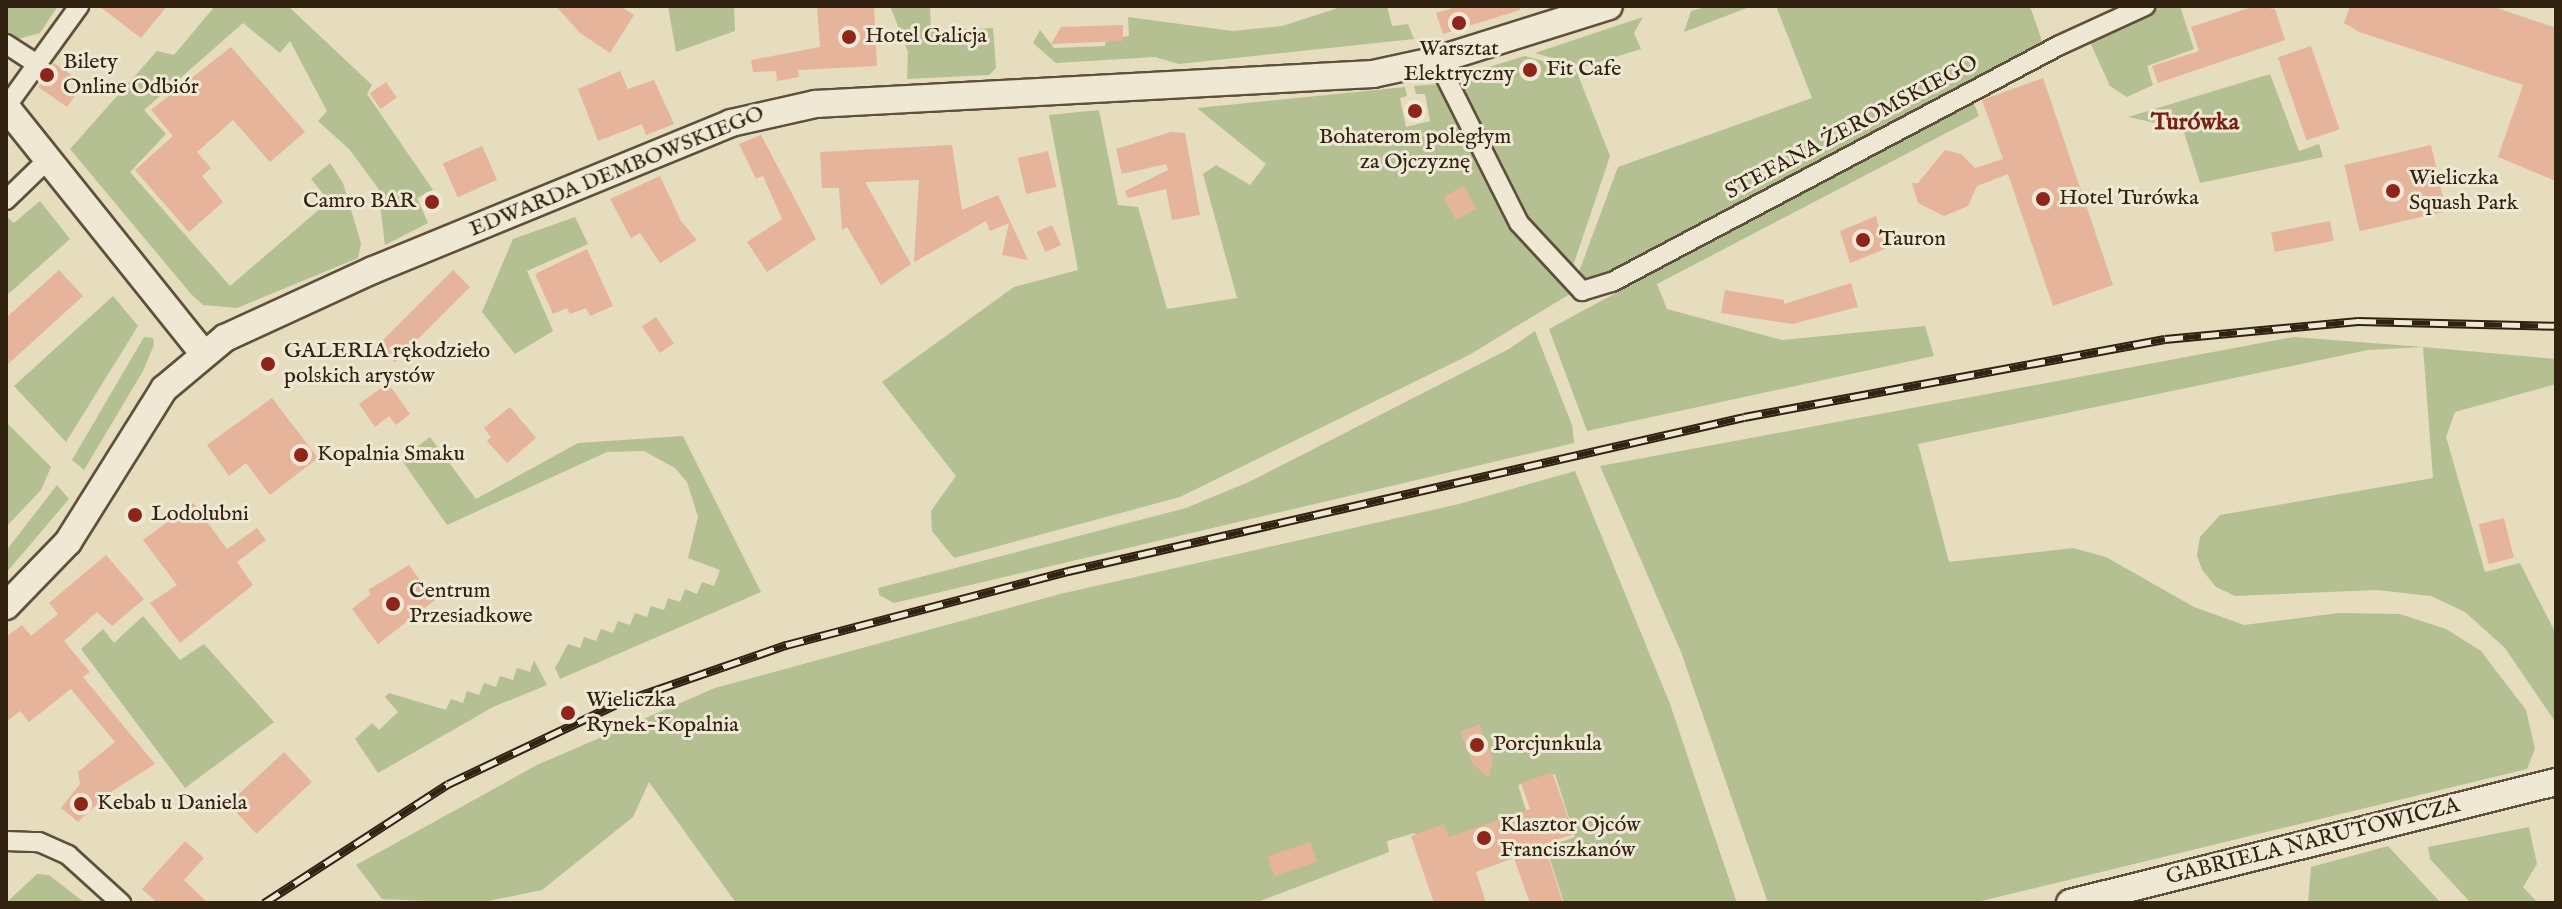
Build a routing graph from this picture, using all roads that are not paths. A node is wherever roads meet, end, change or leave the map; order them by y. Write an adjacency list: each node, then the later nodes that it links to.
1 (79, 6): 5 (street)
2 (1609, 6): 6 (street, EDWARDA DEMBOWSKIEGO)
3 (2145, 6): 6 (street, STEFANA ŻEROMSKIEGO)
4 (6, 44): 5 (street)
5 (37, 64): 7 (street)
6 (1441, 68): 10 (street, EDWARDA DEMBOWSKIEGO)
7 (6, 107): 10 (street)
8 (38, 169): 9 (street)
9 (6, 200)
10 (203, 353): 11 (street, EDWARDA DEMBOWSKIEGO)
11 (6, 606)
12 (2556, 782): 15 (street, GABRIELA NARUTOWICZA)
13 (6, 841): 14 (street)
14 (121, 903)
15 (2070, 903)

